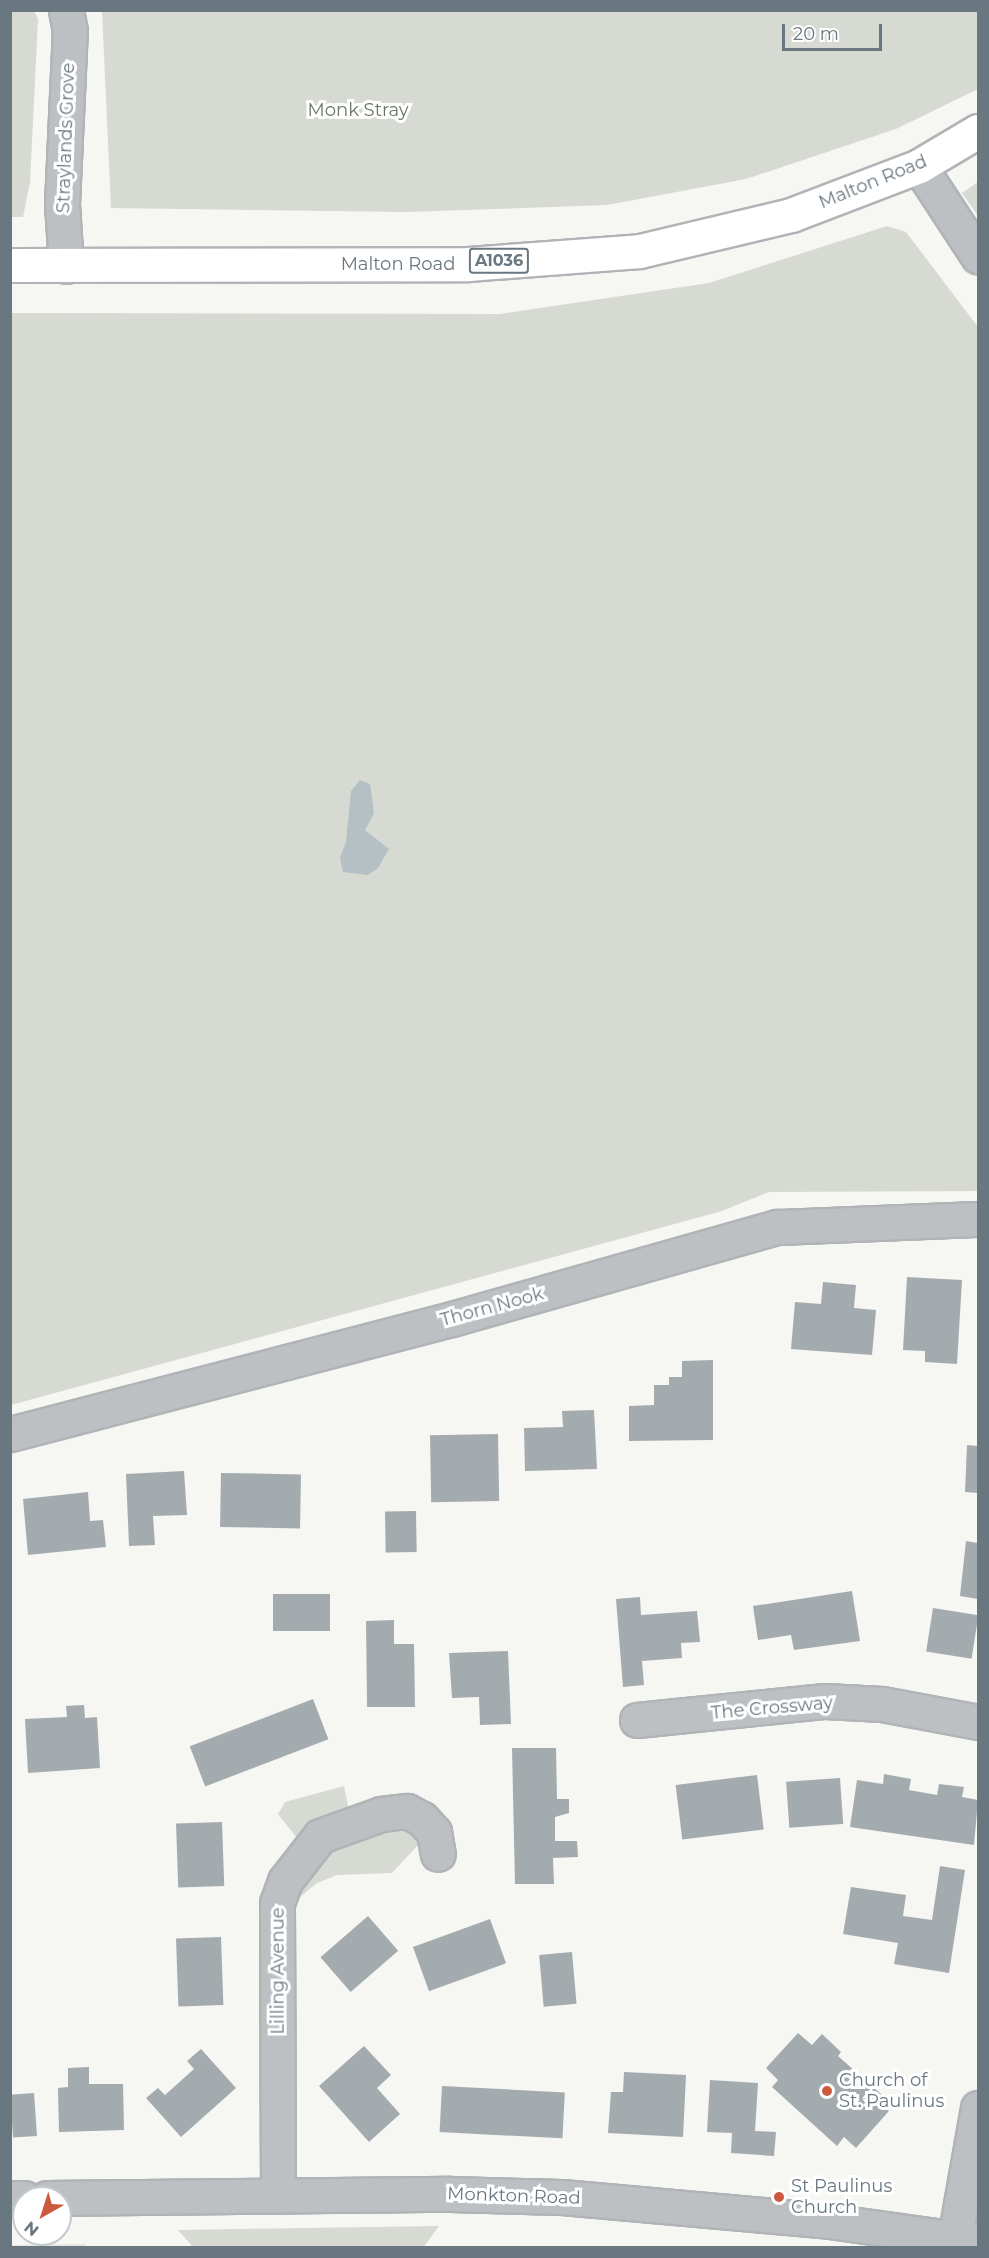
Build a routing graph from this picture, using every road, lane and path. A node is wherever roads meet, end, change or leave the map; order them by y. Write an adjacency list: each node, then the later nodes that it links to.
1 (66, 10): 6 (street, Straylands Grove)
2 (978, 131): 3 (main road, Malton Road / A1036)
3 (920, 166): 4 (street); 6 (main road, Malton Road / A1036)
4 (978, 256)
5 (10, 265): 6 (main road, Malton Road / A1036)
6 (66, 266)
7 (978, 1219): 8 (street, Thorn Nook)
8 (10, 1434)
9 (637, 1720): 10 (street, The Crossway)
10 (978, 1722)
11 (438, 1854): 13 (street, Lilling Avenue)
12 (978, 2108): 15 (street)
13 (278, 2195): 14 (street, Monkton Road); 15 (street, Monkton Road)
14 (72, 2198)
15 (967, 2240)

